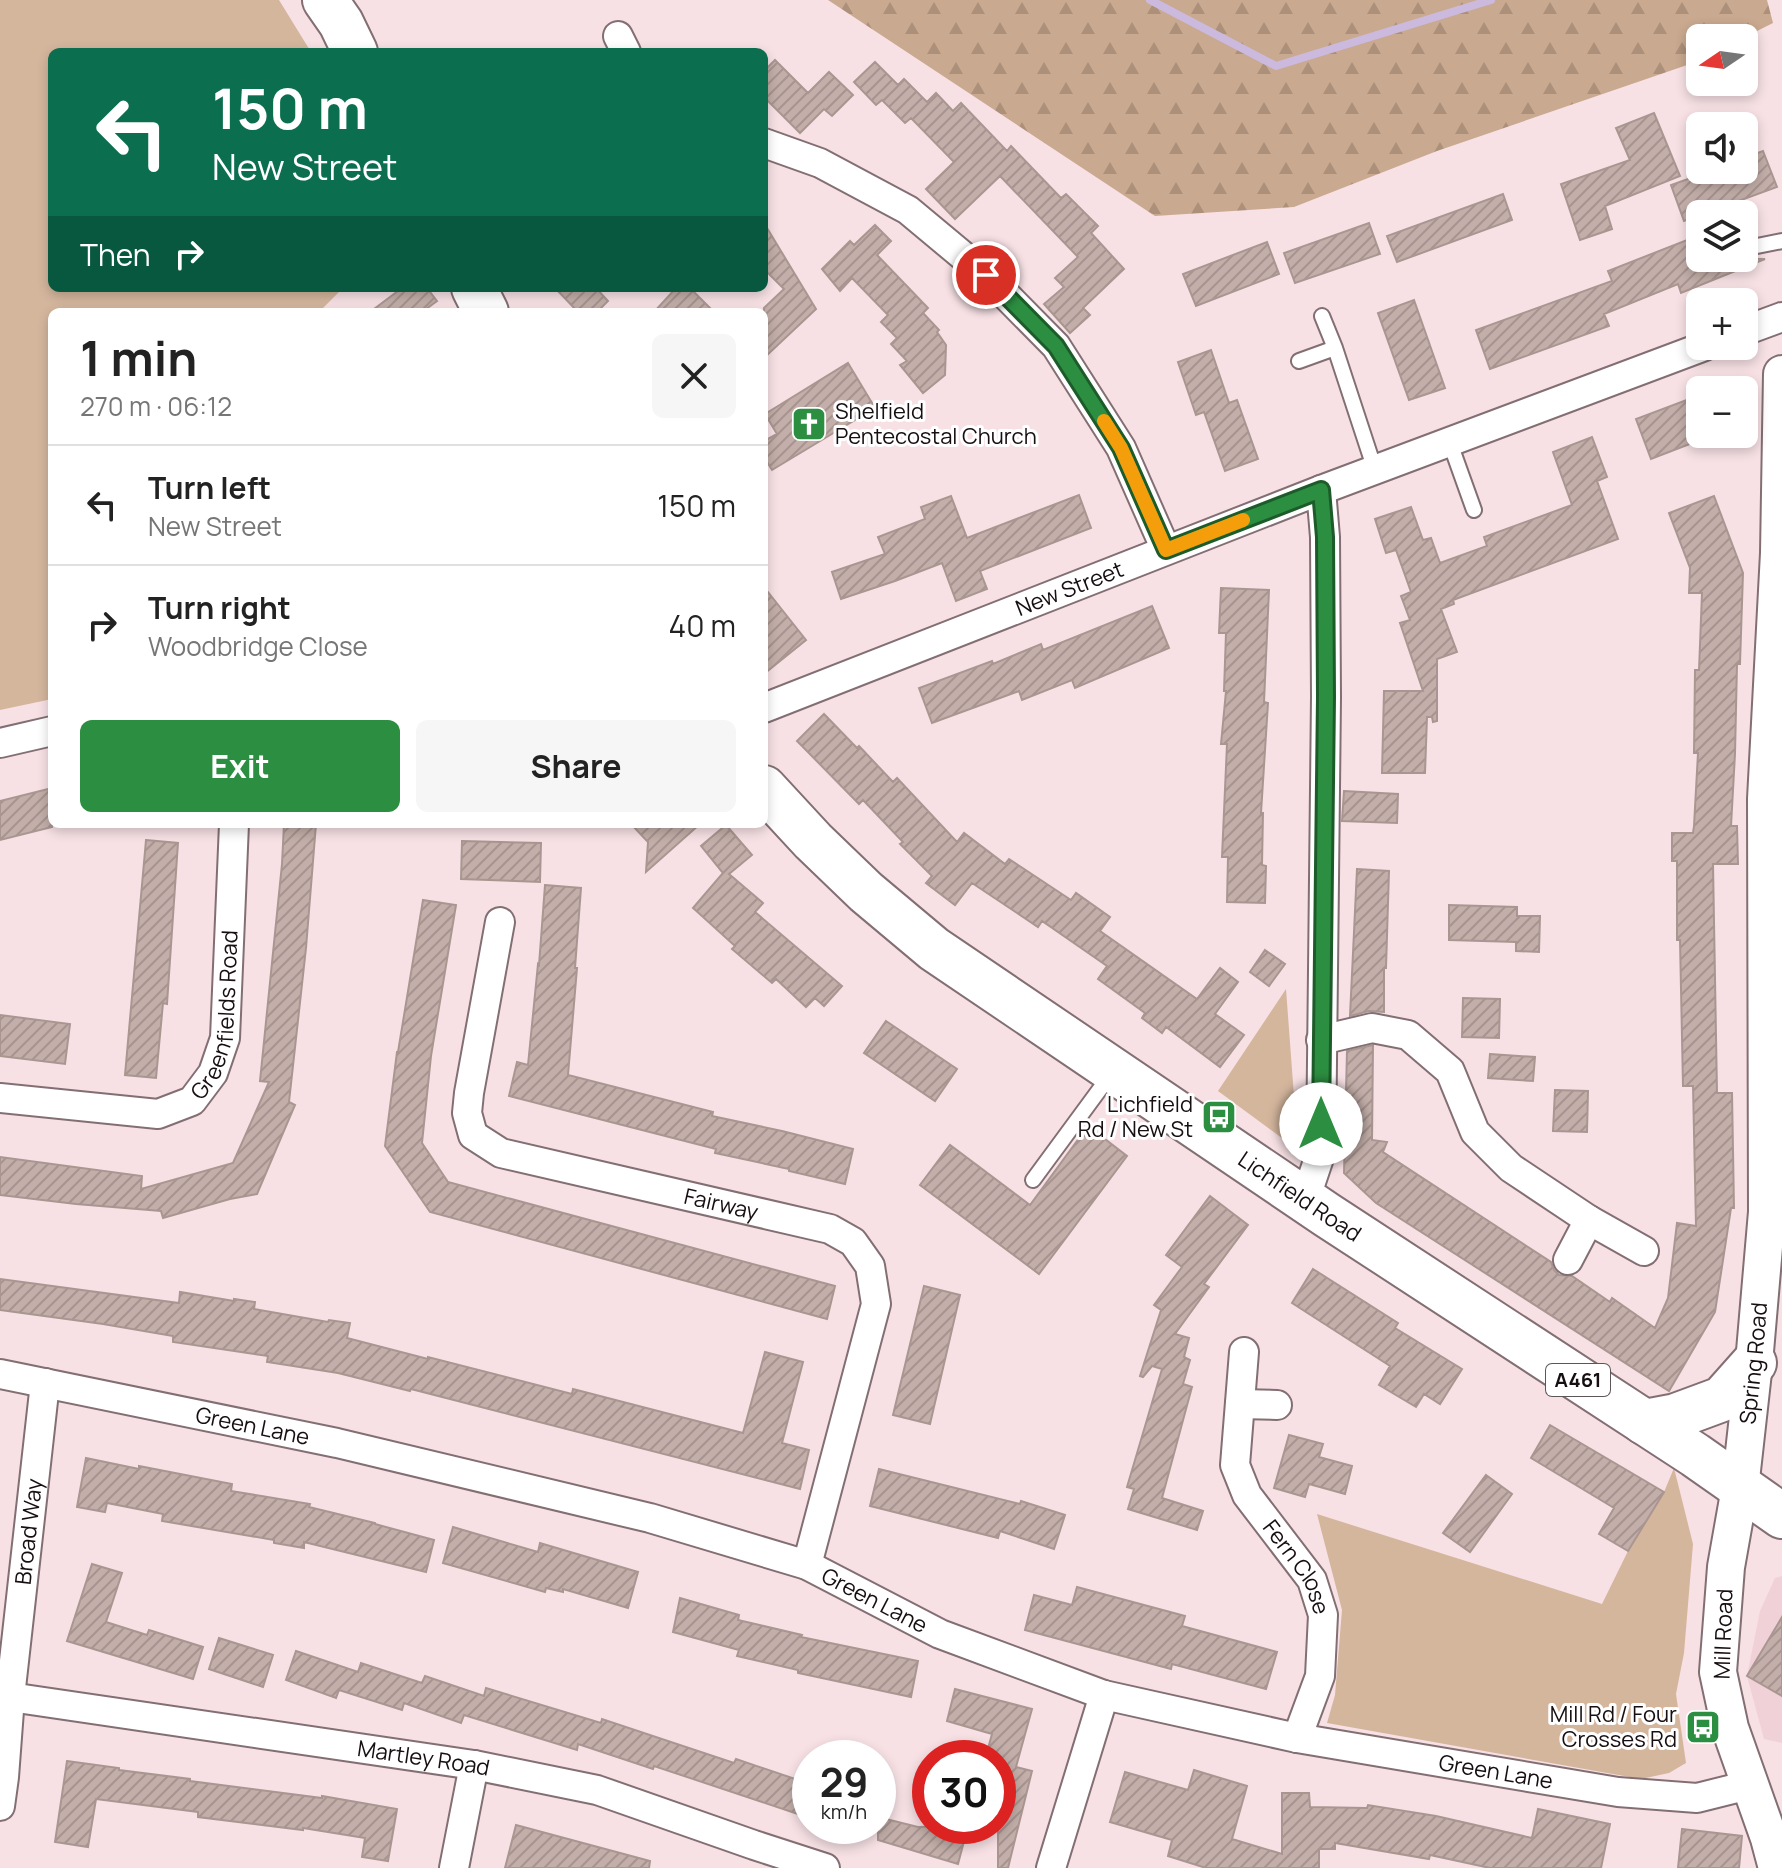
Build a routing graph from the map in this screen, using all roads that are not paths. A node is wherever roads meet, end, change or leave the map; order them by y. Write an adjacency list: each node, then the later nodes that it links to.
1 (325, 0): 2 (highway)
2 (353, 48)
3 (768, 144): 17 (street)
4 (1782, 241): 5 (lane)
5 (1758, 246)
6 (1322, 316): 9 (lane)
7 (1782, 317): 8 (street)
8 (1758, 326)
9 (1335, 348): 11 (lane); 14 (lane)
10 (1686, 353): 13 (street, New Street)
11 (1299, 361)
12 (1782, 374): 29 (street, Spring Road)
13 (1450, 443): 14 (street, New Street); 16 (lane)
14 (1375, 470): 15 (street, New Street)
15 (1321, 490): 17 (street, New Street); 24 (street)
16 (1474, 510)
17 (1166, 550): 18 (street, New Street)
18 (768, 706)
19 (48, 732): 20 (street)
20 (0, 743)
21 (768, 792): 25 (highway, Lichfield Road / A461)
22 (234, 828): 26 (street, Greenfields Road)
23 (500, 922): 42 (street, Fairway)
24 (1321, 1040): 28 (street); 30 (street)
25 (1114, 1070): 27 (lane); 28 (highway, Lichfield Road / A461)
26 (0, 1098)
27 (1033, 1180)
28 (1305, 1200): 39 (highway, Lichfield Road / A461)
29 (1775, 1212): 34 (street, Spring Road)
30 (1589, 1220): 31 (street); 32 (street)
31 (1644, 1251)
32 (1568, 1260)
33 (1244, 1352): 37 (street, Fern Close)
34 (1754, 1363): 39 (highway); 40 (street, Spring Road)
35 (0, 1374): 36 (street, Green Lane)
36 (45, 1383): 42 (street, Green Lane); 44 (street, Broad Way)
37 (1240, 1404): 38 (street); 45 (street, Fern Close)
38 (1277, 1405)
39 (1644, 1422): 40 (highway, Lichfield Road / A461)
40 (1740, 1488): 41 (highway, Lichfield Road / A461); 48 (street, Mill Road)
41 (1782, 1516)
42 (807, 1565): 43 (street, Green Lane)
43 (1104, 1695): 45 (street, Green Lane); 53 (street)
44 (10, 1697): 46 (street, Martley Road); 47 (street, Broad Way)
45 (1297, 1738): 48 (street, Green Lane)
46 (474, 1765): 50 (street, Martley Road); 51 (street)
47 (2, 1777): 49 (street, Broad Way)
48 (1749, 1785): 54 (street, Mill Road)
49 (0, 1806)
50 (751, 1857): 52 (street, Martley Road)
51 (454, 1868)
52 (825, 1868)
53 (1051, 1868)
54 (1777, 1868)

